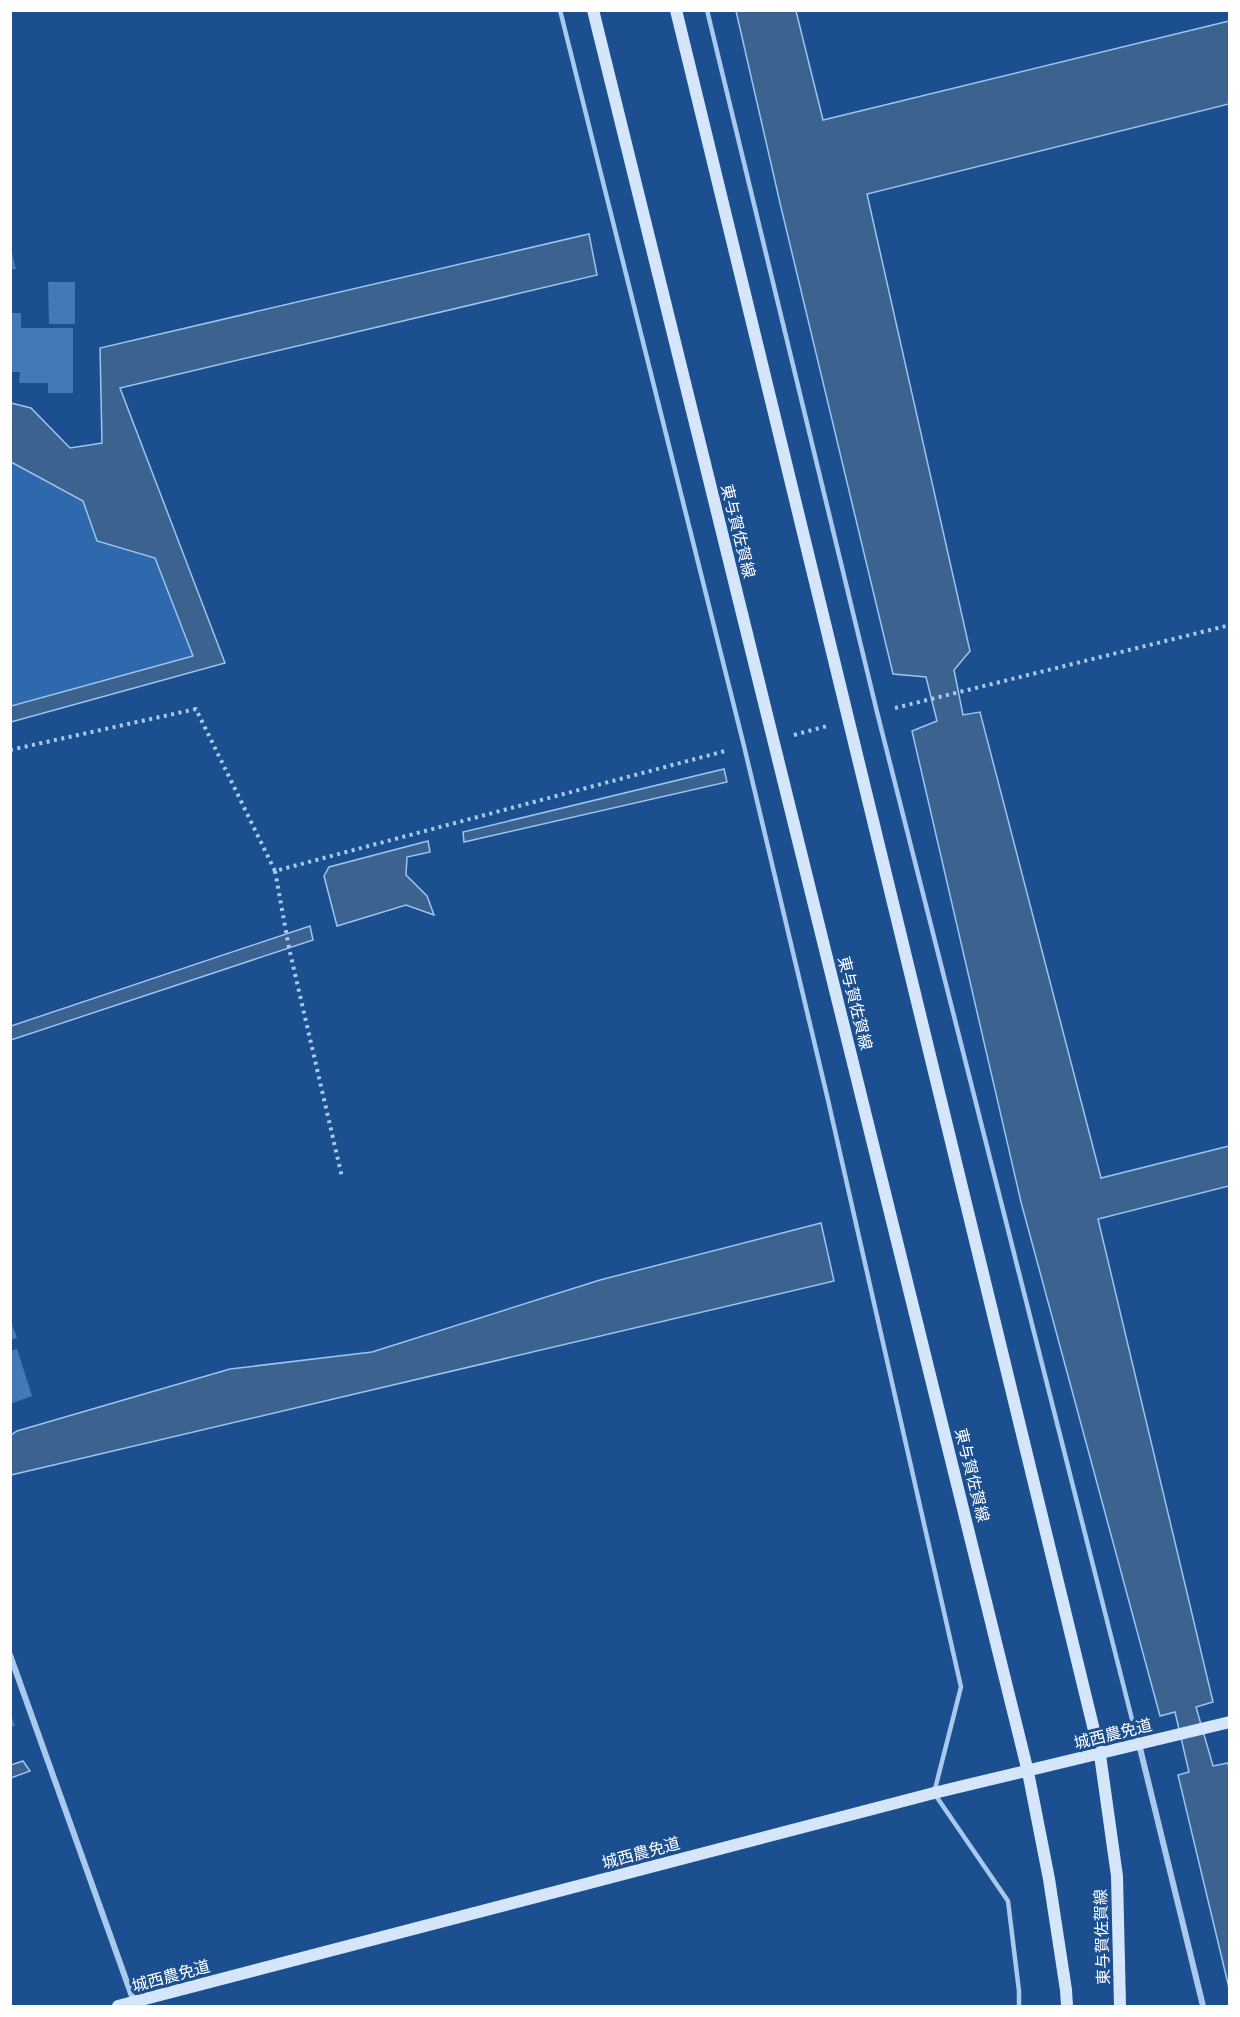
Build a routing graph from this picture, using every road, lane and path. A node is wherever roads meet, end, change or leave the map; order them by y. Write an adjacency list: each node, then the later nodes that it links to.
1 (560, 10): 9 (lane)
2 (593, 10): 8 (main road, 東与賀佐賀線)
3 (676, 10): 7 (main road, 東与賀佐賀線)
4 (707, 10): 6 (lane)
5 (1230, 625): 6 (path)
6 (877, 712): 15 (lane)
7 (847, 720): 8 (path); 16 (main road, 東与賀佐賀線)
8 (773, 740): 17 (main road, 東与賀佐賀線)
9 (744, 746): 11 (path); 18 (lane)
10 (10, 750): 11 (path)
11 (275, 871): 12 (path)
12 (342, 1177)
13 (10, 1655): 19 (street)
14 (1230, 1722): 15 (main road, 城西農免道)
15 (1139, 1744): 16 (main road, 城西農免道); 24 (street)
16 (1100, 1755): 17 (main road, 城西農免道); 23 (main road, 東与賀佐賀線)
17 (1028, 1772): 18 (main road, 城西農免道); 22 (main road, 東与賀佐賀線)
18 (934, 1793): 19 (main road, 城西農免道); 21 (lane)
19 (135, 2002): 20 (main road, 城西農免道)
20 (118, 2007)
21 (1019, 2007)
22 (1067, 2007)
23 (1120, 2007)
24 (1203, 2007)

